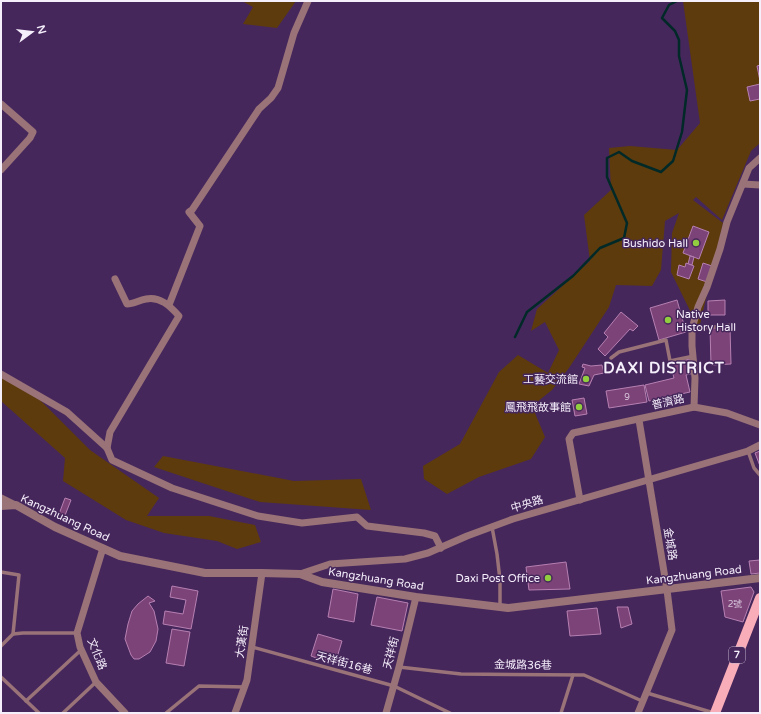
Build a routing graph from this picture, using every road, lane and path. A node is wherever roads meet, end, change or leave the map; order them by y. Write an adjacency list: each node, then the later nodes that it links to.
1 (308, 1): 8 (street)
2 (1, 104): 4 (street)
3 (760, 158): 5 (street, 普濟路)
4 (2, 166)
5 (743, 184): 6 (street); 10 (street, 普濟路)
6 (760, 185)
7 (115, 279): 8 (street)
8 (169, 305): 18 (street)
9 (733, 325): 10 (lane)
10 (692, 329): 11 (street, 普濟路)
11 (694, 356): 12 (lane); 14 (street, 普濟路)
12 (611, 358)
13 (1, 374): 18 (street)
14 (694, 407): 15 (street, 普濟路); 16 (street)
15 (639, 420): 21 (street, 金城路); 23 (street, 普濟路)
16 (760, 425)
17 (760, 446): 19 (street, 中央路)
18 (107, 448): 28 (street)
19 (748, 451): 20 (lane); 21 (street, 中央路)
20 (760, 475)
21 (649, 480): 23 (street, 中央路); 33 (street, 金城路)
22 (1, 498): 24 (street)
23 (580, 500): 26 (street, 中央路)
24 (16, 505): 25 (street, Kangzhuang Road); 27 (street, Kangzhuang Road)
25 (1, 506)
26 (492, 527): 28 (street, 中央路); 36 (lane)
27 (102, 548): 30 (street, Kangzhuang Road); 37 (street, 文化路)
28 (441, 548): 31 (street, 中央路)
29 (1, 572): 38 (lane)
30 (262, 572): 31 (street, Kangzhuang Road); 40 (street, 大漢街)
31 (300, 574): 34 (street, Kangzhuang Road)
32 (760, 578): 33 (street, Kangzhuang Road)
33 (667, 590): 36 (street, Kangzhuang Road); 48 (street, 金城路)
34 (416, 597): 36 (street, Kangzhuang Road); 42 (street, 天祥街)
35 (760, 598): 60 (main road, 7)
36 (500, 607)
37 (77, 633): 38 (lane); 41 (street, 文化路)
38 (13, 634): 39 (lane)
39 (1, 646)
40 (252, 647): 46 (lane, 天祥街16巷); 47 (street, 大漢街)
41 (81, 650): 45 (street, 文化路); 49 (lane)
42 (399, 667): 43 (lane, 金城路36巷); 46 (street, 天祥街)
43 (573, 675): 50 (lane, 金城路36巷); 58 (lane)
44 (1, 677): 49 (lane)
45 (96, 682): 52 (lane); 53 (street, 文化路)
46 (394, 686): 56 (street, 天祥街); 57 (lane, 天祥街16巷)
47 (245, 687): 54 (lane); 55 (street, 大漢街)
48 (646, 692): 50 (street, 金城路); 60 (lane)
49 (26, 701): 51 (lane)
50 (642, 701): 59 (street, 金城路)
51 (39, 713)
52 (63, 713)
53 (125, 713)
54 (166, 713)
55 (235, 713)
56 (386, 713)
57 (450, 713)
58 (561, 713)
59 (638, 713)
60 (715, 713)

